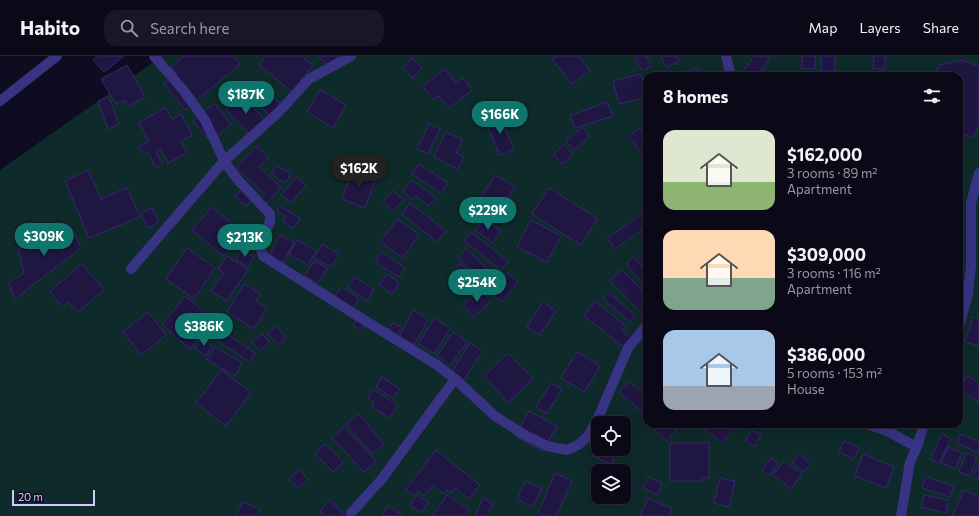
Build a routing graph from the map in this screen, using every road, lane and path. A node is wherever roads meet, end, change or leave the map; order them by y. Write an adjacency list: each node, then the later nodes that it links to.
1 (57, 56): 6 (street)
2 (154, 56): 7 (street)
3 (351, 56): 7 (street)
4 (726, 56): 5 (street)
5 (730, 72)
6 (0, 102)
7 (224, 161): 9 (street); 12 (street)
8 (979, 173): 10 (street)
9 (131, 269)
10 (963, 312)
11 (643, 330): 12 (street)
12 (455, 379): 16 (street)
13 (878, 428): 15 (street)
14 (923, 428): 15 (street)
15 (917, 447): 17 (street)
16 (351, 513)
17 (901, 516)

